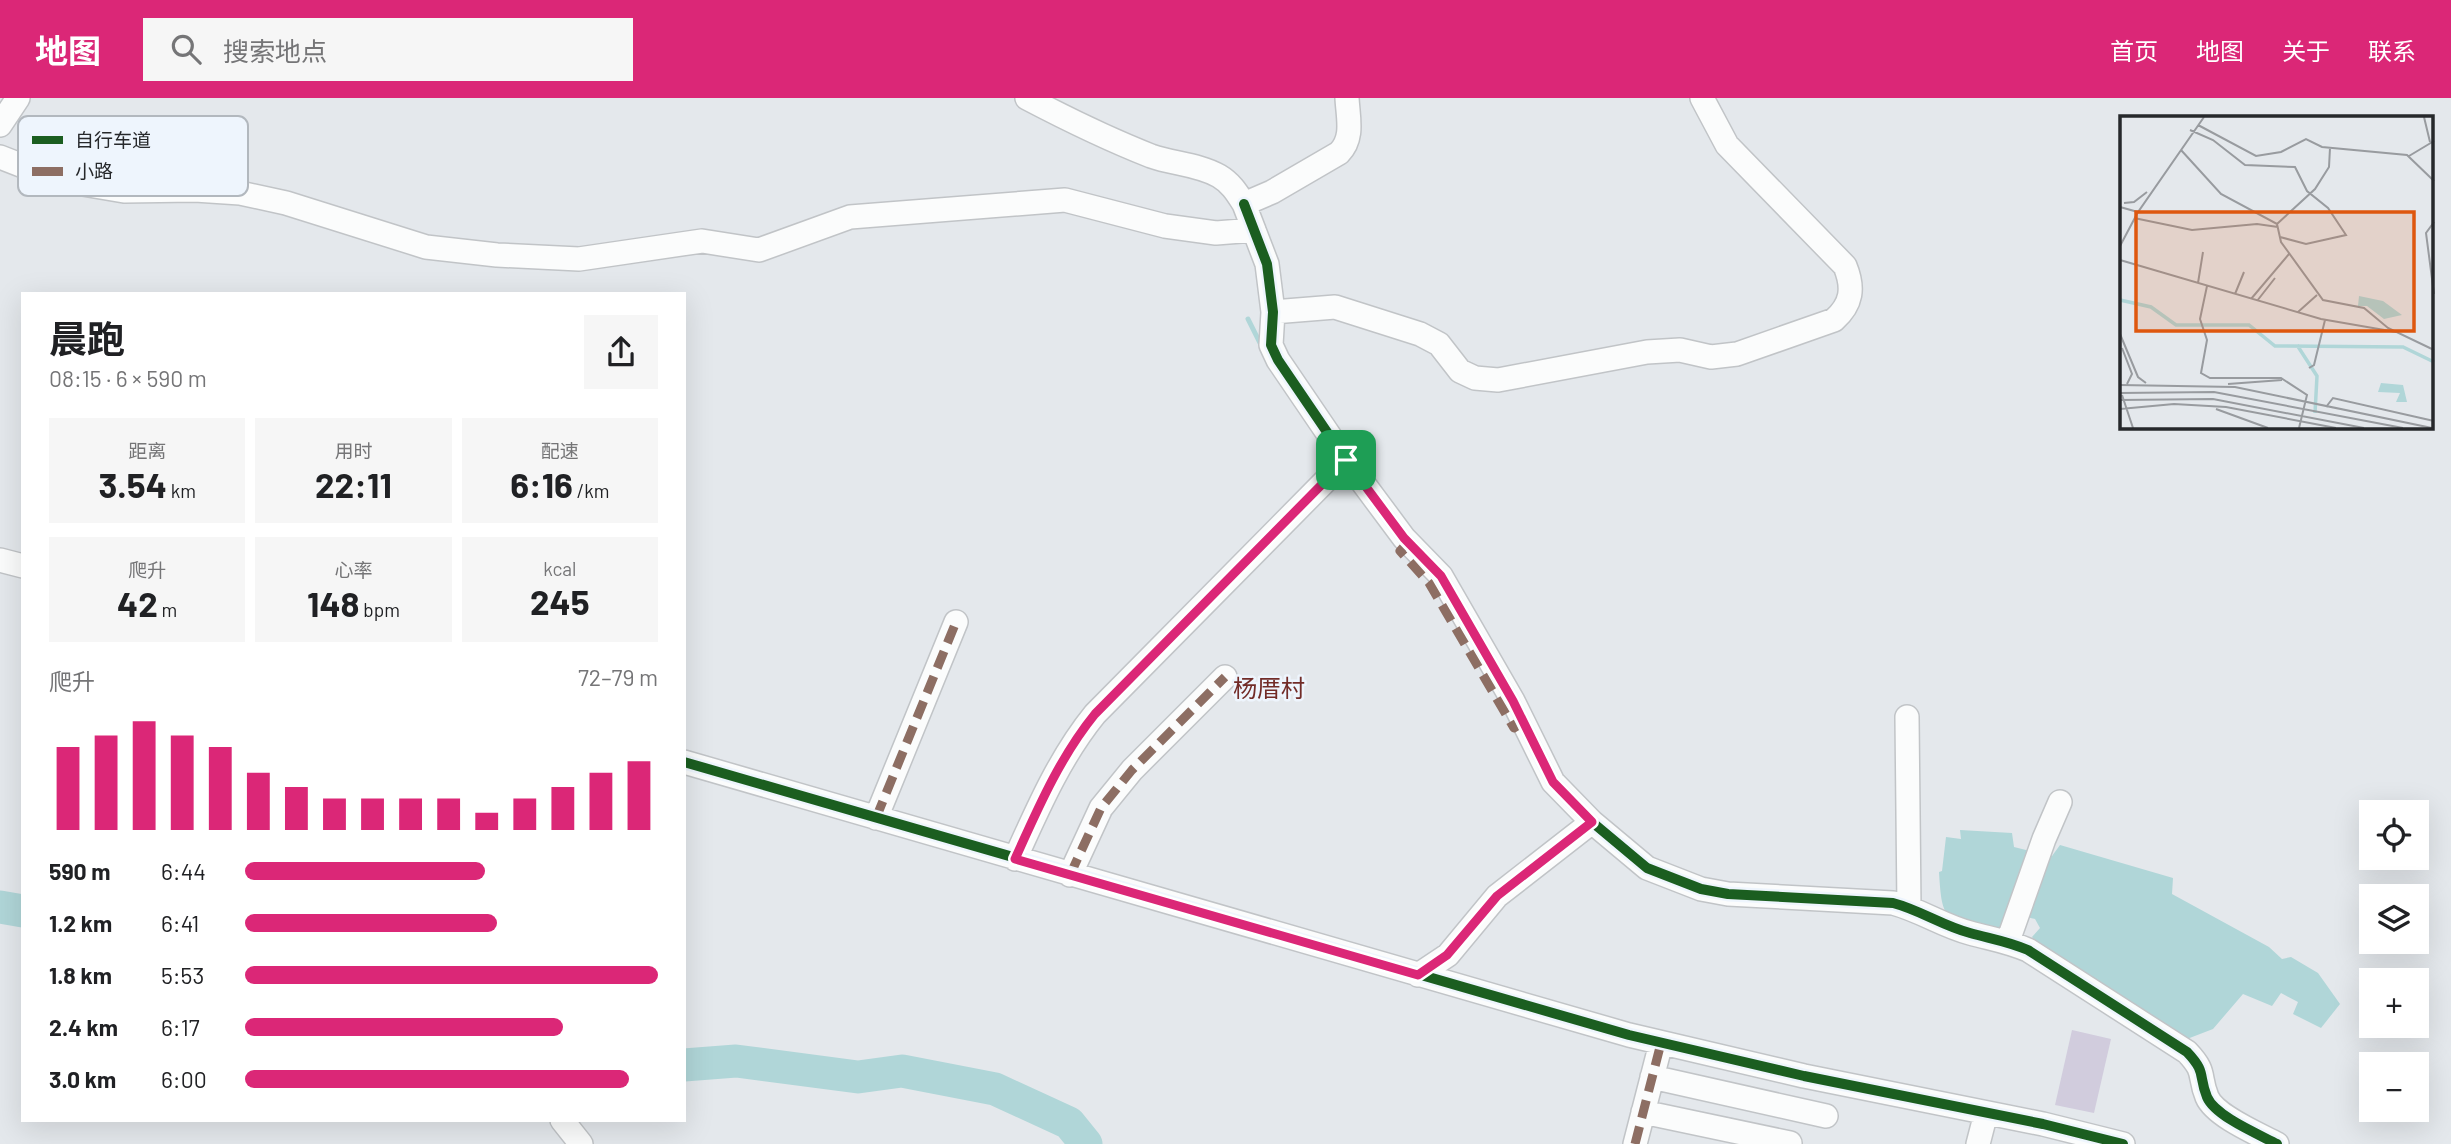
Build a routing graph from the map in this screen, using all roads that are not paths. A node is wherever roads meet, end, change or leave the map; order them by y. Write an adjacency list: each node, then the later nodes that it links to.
1 (18, 98): 5 (street)
2 (1027, 98): 9 (street)
3 (1348, 98): 9 (street)
4 (1702, 98): 11 (street)
5 (0, 125)
6 (0, 157): 7 (street)
7 (18, 164)
8 (248, 195): 10 (street)
9 (1244, 204): 10 (street)
10 (1254, 230): 11 (street)
11 (1273, 312): 12 (street)
12 (1346, 460): 21 (street); 22 (street)
13 (0, 560): 14 (street)
14 (21, 565)
15 (956, 622): 20 (street)
16 (1225, 677): 23 (street)
17 (1907, 717): 24 (street)
18 (686, 763): 20 (street)
19 (2060, 802): 25 (street)
20 (876, 818): 22 (street)
21 (1592, 822): 24 (street); 26 (street)
22 (1015, 859): 23 (street)
23 (1070, 875): 26 (street)
24 (1909, 908): 25 (street)
25 (2010, 936): 40 (street)
26 (1418, 975): 27 (street)
27 (1661, 1042): 28 (street); 29 (street)
28 (1804, 1076): 30 (street); 32 (street)
29 (1652, 1077): 30 (street); 31 (street)
30 (1797, 1110): 33 (street); 35 (street)
31 (1643, 1112): 35 (street); 37 (street)
32 (1986, 1113): 38 (street); 39 (street)
33 (1826, 1116)
34 (564, 1122): 36 (street)
35 (1790, 1143)
36 (581, 1144)
37 (1634, 1144)
38 (1979, 1144)
39 (2123, 1144)
40 (2277, 1144)

